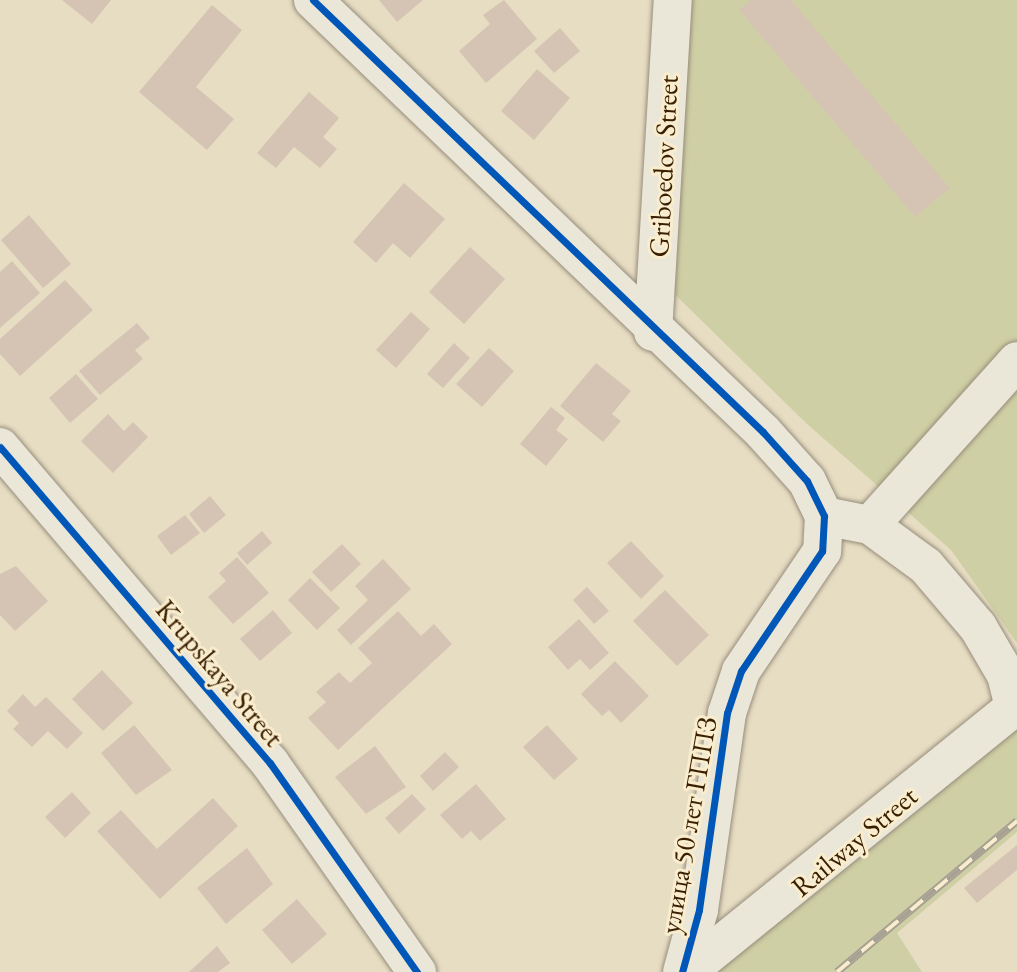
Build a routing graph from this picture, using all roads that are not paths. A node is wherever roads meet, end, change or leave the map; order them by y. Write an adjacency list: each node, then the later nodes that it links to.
1 (313, 0): 3 (street)
2 (673, 0): 3 (street, Griboedov Street)
3 (653, 332): 6 (street)
4 (1017, 361): 7 (street)
5 (0, 447): 9 (street, Krupskaya Street)
6 (824, 516): 7 (street); 10 (street, улица 50 лет ГППЗ)
7 (870, 525): 8 (street)
8 (1016, 707): 10 (street, Railway Street)
9 (417, 972)
10 (684, 972)

